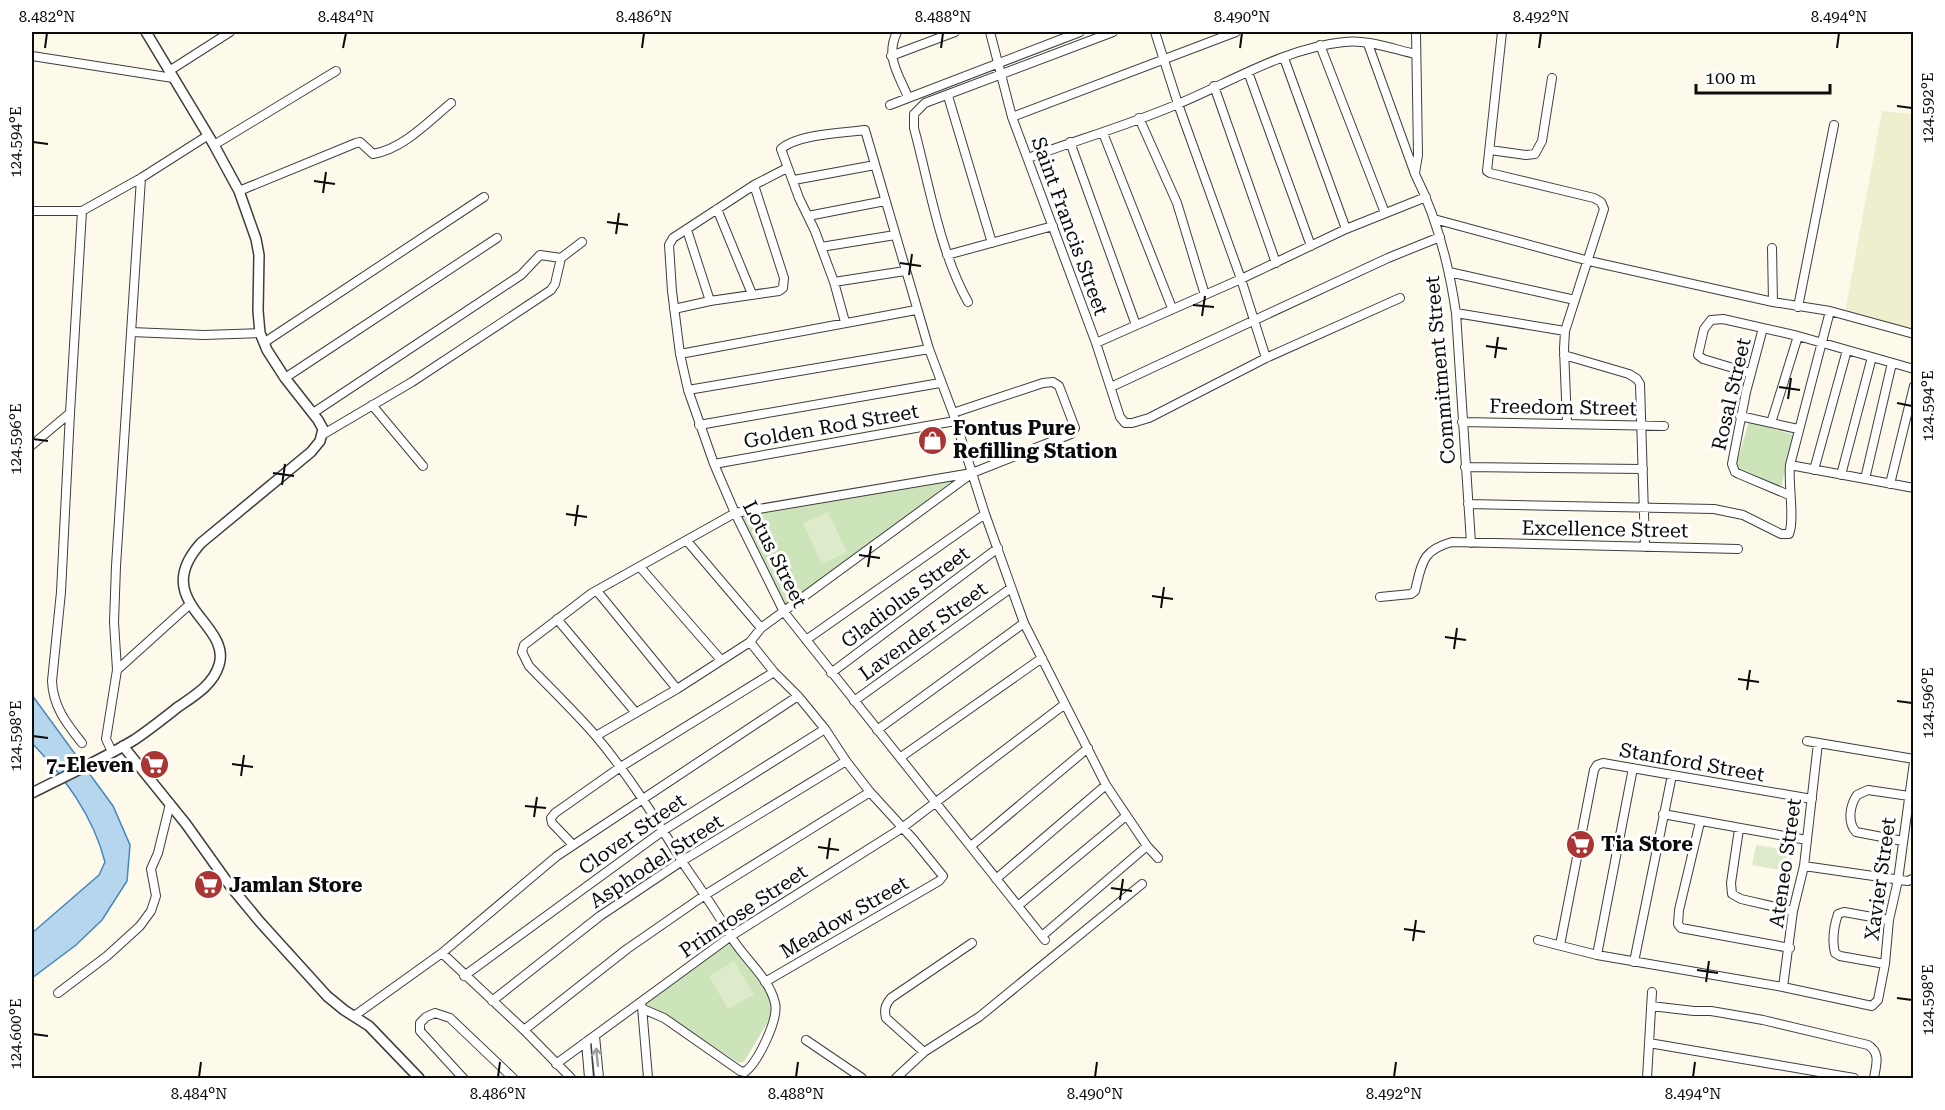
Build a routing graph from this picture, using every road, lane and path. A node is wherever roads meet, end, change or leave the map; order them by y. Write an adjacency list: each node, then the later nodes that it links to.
1 (146, 32): 23 (street)
2 (230, 32): 23 (street)
3 (897, 32): 16 (street)
4 (955, 32): 16 (street)
5 (990, 32): 19 (street, Saint Francis Street)
6 (1080, 32): 19 (street)
7 (1113, 32): 22 (street)
8 (1155, 32): 18 (street)
9 (1236, 32): 18 (street)
10 (1416, 32): 14 (street)
11 (1502, 32): 38 (street)
12 (1368, 44): 13 (street); 14 (street); 42 (street, Commitment Street)
13 (1320, 45): 17 (street); 53 (street)
14 (1415, 54): 42 (street)
15 (32, 56): 23 (street)
16 (891, 56): 27 (street)
17 (1284, 58): 21 (street); 57 (street)
18 (1165, 59): 29 (street); 31 (street)
19 (998, 63): 22 (street, Saint Francis Street); 27 (street)
20 (336, 71): 37 (street)
21 (1248, 72): 25 (street); 64 (street)
22 (1000, 73): 26 (street); 31 (street, Saint Francis Street)
23 (171, 74): 35 (street)
24 (1552, 78): 38 (street)
25 (1214, 86): 29 (street); 70 (street)
26 (948, 96): 63 (street); 67 (street)
27 (908, 97): 30 (street)
28 (451, 103): 46 (street)
29 (1178, 104): 32 (street); 73 (street)
30 (890, 105)
31 (1012, 117): 39 (street, Saint Francis Street)
32 (1139, 118): 34 (street); 76 (street)
33 (1834, 125): 82 (street)
34 (1103, 133): 36 (street); 83 (street)
35 (207, 136): 37 (street); 43 (street)
36 (1070, 142): 39 (street); 90 (street)
37 (214, 145): 46 (street)
38 (1490, 150): 69 (street)
39 (1028, 158): 56 (street, Saint Francis Street)
40 (875, 165): 41 (street); 44 (street); 49 (street)
41 (787, 168): 44 (street); 45 (street, Lotus Street)
42 (1415, 174): 48 (street, Commitment Street)
43 (141, 178): 52 (street); 93 (street)
44 (794, 180): 54 (street)
45 (754, 185): 50 (street, Lotus Street); 75 (street)
46 (239, 191): 94 (street)
47 (484, 197): 97 (street)
48 (1426, 197): 53 (street); 55 (street, Commitment Street)
49 (885, 201): 54 (street); 59 (street)
50 (717, 209): 58 (street, Lotus Street); 75 (street)
51 (32, 211): 52 (street)
52 (82, 211): 115 (street)
53 (1385, 213): 57 (street)
54 (808, 216): 65 (street)
55 (1434, 219): 60 (street, Commitment Street); 69 (street)
56 (1053, 226): 63 (street); 98 (street, Saint Francis Street)
57 (1346, 229): 64 (street)
58 (687, 230): 79 (street); 84 (street, Lotus Street)
59 (895, 235): 65 (street); 71 (street)
60 (1440, 237): 72 (street, Commitment Street); 88 (street)
61 (497, 238): 109 (street)
62 (582, 242): 68 (street)
63 (993, 243): 67 (street)
64 (1311, 246): 70 (street)
65 (821, 247): 74 (street)
66 (1772, 248): 81 (street)
67 (947, 255): 80 (street)
68 (561, 258): 114 (street); 116 (street)
69 (1588, 261): 78 (street); 81 (street)
70 (1276, 263): 73 (street)
71 (905, 271): 74 (street); 85 (street)
72 (1449, 272): 78 (street); 87 (street, Commitment Street)
73 (1241, 279): 76 (street); 88 (street)
74 (834, 282): 89 (street)
75 (752, 294): 79 (street)
76 (1205, 295): 83 (street)
77 (1400, 298): 105 (street)
78 (1575, 300): 92 (street)
79 (710, 301): 84 (street)
80 (968, 302)
81 (1773, 302): 82 (street)
82 (1798, 307): 86 (street)
83 (1172, 308): 90 (street)
84 (674, 309): 102 (street, Lotus Street)
85 (916, 310): 89 (street); 100 (street)
86 (1830, 311): 95 (street); 99 (street)
87 (1456, 314): 92 (street); 119 (street, Commitment Street)
88 (1254, 321): 105 (street); 112 (street)
89 (845, 322): 102 (street)
90 (1136, 325): 98 (street)
91 (1763, 328): 96 (street); 108 (street, Rosal Street); 108 (street)
92 (1565, 331): 103 (street)
93 (131, 332): 94 (street); 162 (street)
94 (260, 333): 97 (street)
95 (1914, 334)
96 (1797, 336): 99 (street); 120 (street)
97 (265, 342): 109 (street)
98 (1096, 343): 112 (street, Saint Francis Street)
99 (1822, 344): 101 (street); 125 (street)
100 (929, 349): 110 (street); 113 (street)
101 (1847, 350): 104 (street); 133 (street)
102 (680, 354): 113 (street, Lotus Street)
103 (1564, 356): 121 (street); 123 (street)
104 (1872, 357): 106 (street); 135 (street)
105 (1266, 358): 112 (street, Saint Francis Street)
106 (1892, 363): 107 (street); 136 (street)
107 (1914, 369)
108 (1750, 374): 117 (street, Rosal Street)
109 (285, 378): 116 (street)
110 (940, 383): 118 (street); 122 (street)
111 (1914, 386): 137 (street)
112 (1111, 387)
113 (688, 390): 122 (street, Lotus Street)
114 (372, 405): 126 (street); 130 (street)
115 (70, 413): 127 (street); 174 (street)
116 (313, 413): 126 (street)
117 (1740, 416): 120 (street); 139 (street, Rosal Street)
118 (954, 417): 128 (street, Golden Rod Street); 134 (street); 134 (street, Golden Rod Street)
119 (1462, 422): 121 (street, Freedom Street); 131 (street, Commitment Street)
120 (1771, 423): 125 (street)
121 (1567, 424): 123 (street, Freedom Street)
122 (699, 425): 128 (street, Lotus Street)
123 (1642, 426): 124 (street, Freedom Street); 132 (street)
124 (1664, 426)
125 (1798, 429): 129 (street)
126 (322, 435): 153 (street)
127 (32, 445)
128 (714, 464): 142 (street, Lotus Street)
129 (1790, 465): 133 (street); 139 (street)
130 (423, 466)
131 (1465, 467): 132 (street); 140 (street, Commitment Street)
132 (1643, 469): 141 (street)
133 (1814, 470): 135 (street)
134 (972, 473): 142 (street); 143 (street); 154 (street)
135 (1841, 475): 136 (street)
136 (1865, 479): 137 (street)
137 (1890, 484): 138 (street)
138 (1914, 488)
139 (1789, 495): 141 (street)
140 (1468, 504): 141 (street); 145 (street, Commitment Street)
141 (1644, 507): 146 (street)
142 (735, 513): 144 (street); 154 (street, Lotus Street)
143 (985, 514): 147 (street); 158 (street)
144 (687, 542): 149 (street); 157 (street)
145 (1471, 543): 146 (street, Excellence Street); 152 (street, Excellence Street)
146 (1644, 547): 148 (street, Excellence Street)
147 (998, 548): 150 (street); 164 (street, Gladiolus Street)
148 (1738, 549)
149 (640, 567): 151 (street); 161 (street)
150 (1011, 588): 156 (street); 167 (street, Lavender Street)
151 (597, 591): 155 (street); 165 (street)
152 (1380, 597)
153 (189, 605): 162 (street); 176 (street)
154 (784, 612): 157 (street); 158 (street, Lotus Street)
155 (557, 619): 169 (street); 172 (street)
156 (1024, 623): 160 (street); 171 (street)
157 (761, 628): 159 (street)
158 (806, 640): 164 (street, Lotus Street)
159 (750, 642): 161 (street); 163 (street)
160 (1042, 658): 168 (street); 179 (street)
161 (720, 660): 165 (street)
162 (117, 670): 178 (street)
163 (774, 672): 166 (street); 182 (street)
164 (831, 673): 167 (street, Lotus Street)
165 (677, 689): 169 (street)
166 (798, 696): 170 (street); 189 (street)
167 (854, 700): 171 (street, Lotus Street)
168 (1065, 704): 177 (street); 191 (street, Primrose Street)
169 (636, 712): 172 (street)
170 (825, 729): 181 (street); 198 (street, Clover Street)
171 (877, 730): 179 (street, Lotus Street)
172 (596, 736): 182 (street)
173 (1807, 741): 175 (street)
174 (82, 743)
175 (1818, 743): 180 (street); 190 (street, Ateneo Street)
176 (123, 746): 178 (street); 192 (street)
177 (1088, 748): 185 (street); 202 (street)
178 (112, 752): 187 (street)
179 (901, 758): 191 (street, Lotus Street)
180 (1914, 760): 188 (street, Xavier Street)
181 (846, 761): 186 (street); 205 (street, Asphodel Street)
182 (619, 768): 189 (street); 201 (street)
183 (1633, 768): 184 (street, Stanford Street); 218 (street, Stanford Street); 221 (street)
184 (1672, 775): 190 (street, Stanford Street); 193 (street)
185 (1106, 785): 194 (street); 207 (street)
186 (870, 792): 196 (street); 211 (street)
187 (32, 793)
188 (1909, 796): 200 (street, Xavier Street); 200 (street)
189 (642, 798): 198 (street); 201 (street)
190 (1812, 799): 199 (street, Ateneo Street)
191 (934, 803): 196 (street, Primrose Street); 202 (street, Lotus Street)
192 (170, 804): 228 (street); 232 (street)
193 (1663, 814): 195 (street); 222 (street)
194 (1126, 816): 203 (street); 212 (street)
195 (1700, 822): 197 (street); 219 (street)
196 (902, 828): 215 (street, Primrose Street); 225 (street, Meadow Street)
197 (1739, 829): 199 (street); 213 (street)
198 (664, 830): 205 (street); 224 (street, Clover Street)
199 (1807, 840): 206 (street, Ateneo Street)
200 (1903, 841): 208 (street, Xavier Street)
201 (573, 845): 220 (street)
202 (971, 846): 207 (street, Lotus Street)
203 (1147, 846): 204 (street); 212 (street, Lotus Street)
204 (1158, 858)
205 (682, 861): 211 (street); 229 (street, Asphodel Street)
206 (1804, 866): 208 (street); 213 (street, Ateneo Street)
207 (996, 879): 212 (street, Lotus Street)
208 (1898, 880): 209 (street); 214 (street, Xavier Street)
209 (1912, 882)
210 (1142, 884): 238 (street)
211 (705, 895): 215 (street); 233 (street)
212 (1019, 905)
213 (1793, 911): 219 (street, Ateneo Street)
214 (1889, 920): 223 (street, Xavier Street); 223 (street)
215 (731, 936): 225 (street); 230 (street, Primrose Street)
216 (1538, 940): 218 (street)
217 (972, 943): 238 (street)
218 (1560, 945): 221 (street)
219 (1790, 948): 226 (street, Ateneo Street)
220 (442, 953): 224 (street); 232 (street)
221 (1597, 955): 222 (street)
222 (1634, 962): 226 (street)
223 (1885, 964): 226 (street, Xavier Street)
224 (464, 976): 229 (street)
225 (765, 982): 230 (street)
226 (1783, 987)
227 (1652, 992): 231 (street)
228 (58, 993)
229 (492, 1001): 233 (street)
230 (642, 1006): 234 (street, Primrose Street); 246 (street)
231 (1651, 1006): 237 (street); 251 (street)
232 (354, 1016): 240 (street)
233 (524, 1029): 239 (street)
234 (595, 1036): 236 (street, Primrose Street); 245 (street, one-way to 234)
235 (806, 1040): 247 (street)
236 (586, 1042): 239 (street, Primrose Street); 244 (street)
237 (1649, 1043): 249 (street); 250 (street)
238 (924, 1052): 248 (street)
239 (556, 1064): 243 (street)
240 (419, 1078)
241 (463, 1078): 242 (street)
242 (513, 1078)
243 (571, 1078)
244 (589, 1078)
245 (599, 1078)
246 (648, 1078)
247 (862, 1078)
248 (896, 1078)
249 (1648, 1078)
250 (1854, 1078)
251 (1874, 1078)

